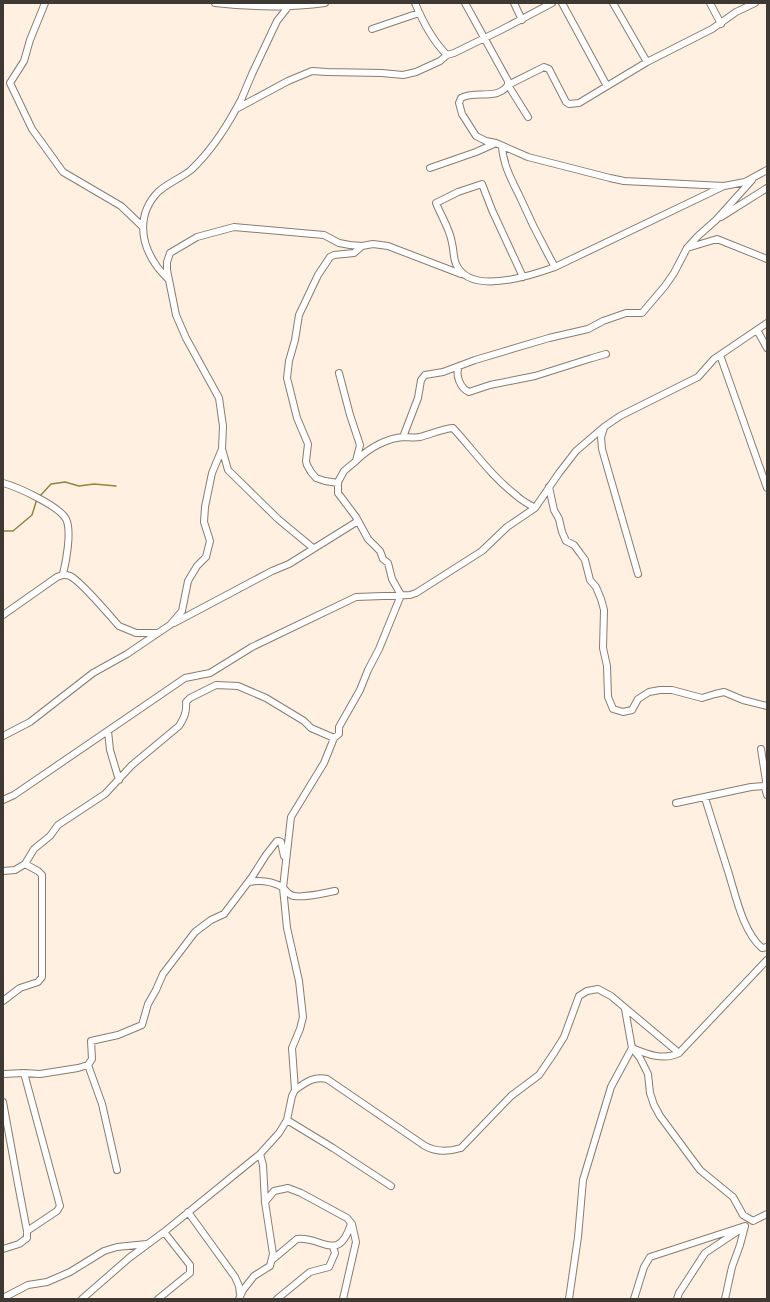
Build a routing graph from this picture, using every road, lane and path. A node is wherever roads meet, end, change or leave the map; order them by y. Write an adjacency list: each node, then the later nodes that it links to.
1 (45, 3): 32 (street)
2 (215, 3): 12 (street)
3 (326, 3): 12 (street)
4 (415, 3): 13 (street)
5 (465, 3): 17 (street)
6 (514, 3): 14 (street)
7 (552, 3): 14 (street)
8 (562, 3): 21 (street)
9 (613, 3): 19 (street)
10 (710, 3): 15 (street)
11 (755, 3): 15 (street)
12 (288, 5): 22 (street)
13 (419, 14): 16 (street); 18 (street)
14 (522, 20): 17 (street)
15 (721, 24): 19 (street)
16 (372, 29)
17 (484, 38): 18 (street); 20 (street)
18 (447, 55): 22 (street)
19 (647, 62): 21 (street)
20 (508, 85): 21 (street); 23 (street); 24 (street)
21 (607, 86)
22 (236, 109): 32 (street)
23 (528, 117)
24 (496, 143): 25 (street); 26 (street)
25 (502, 146): 29 (street); 36 (street)
26 (430, 168)
27 (767, 170): 28 (street)
28 (753, 178): 29 (street); 31 (street)
29 (724, 186): 36 (street)
30 (767, 188): 31 (street)
31 (716, 220): 34 (street)
32 (143, 227): 39 (street)
33 (362, 246): 37 (street); 39 (street); 52 (street)
34 (687, 248): 35 (street); 45 (street)
35 (767, 259)
36 (555, 267): 38 (street)
37 (463, 274): 38 (street); 38 (street)
38 (523, 277)
39 (170, 280): 49 (street)
40 (767, 323): 41 (street)
41 (758, 330): 42 (street); 44 (street)
42 (767, 348)
43 (606, 354): 45 (street)
44 (720, 355): 47 (street); 54 (street)
45 (459, 366): 48 (street)
46 (339, 373): 50 (street)
47 (604, 427): 53 (street); 59 (street)
48 (403, 437): 50 (street); 55 (street)
49 (222, 449): 57 (street); 62 (street)
50 (356, 461): 52 (street)
51 (3, 483): 58 (street)
52 (338, 483): 56 (street)
53 (549, 487): 55 (street); 64 (street)
54 (767, 488)
55 (535, 508): 60 (street)
56 (358, 521): 57 (street); 60 (street)
57 (313, 548): 62 (street)
58 (63, 574): 61 (street); 63 (street)
59 (638, 574)
60 (401, 594): 65 (street); 67 (street)
61 (3, 615)
62 (170, 625): 63 (street)
63 (158, 632): 66 (street)
64 (767, 706)
65 (108, 731): 69 (street); 73 (street)
66 (3, 736)
67 (334, 738): 69 (street); 76 (street)
68 (760, 749): 70 (street)
69 (119, 780): 75 (street)
70 (765, 786): 71 (street); 72 (street)
71 (767, 796)
72 (705, 798): 74 (street); 81 (street)
73 (3, 800)
74 (676, 803)
75 (25, 864): 77 (street); 83 (street)
76 (285, 864): 78 (street); 79 (street)
77 (3, 871)
78 (248, 882): 79 (street); 87 (street)
79 (283, 888): 80 (street); 90 (street)
80 (335, 891)
81 (767, 947)
82 (767, 960): 86 (street)
83 (3, 1001)
84 (625, 1008): 85 (street); 86 (street); 90 (street)
85 (632, 1048): 86 (street); 99 (street); 114 (street)
86 (679, 1052)
87 (88, 1065): 88 (street); 94 (street)
88 (24, 1072): 89 (street); 102 (street)
89 (3, 1074)
90 (295, 1090): 92 (street)
91 (3, 1102): 102 (street)
92 (287, 1120): 93 (street); 95 (street)
93 (260, 1154): 96 (street); 97 (street)
94 (117, 1170)
95 (391, 1186)
96 (265, 1202): 100 (street); 107 (street)
97 (188, 1212): 103 (street); 109 (street)
98 (767, 1214): 99 (street)
99 (753, 1221): 101 (street)
100 (352, 1224): 105 (street); 113 (street)
101 (745, 1226): 115 (street); 116 (street); 117 (street)
102 (28, 1231): 106 (street)
103 (164, 1232): 104 (street); 111 (street)
104 (149, 1244): 108 (street); 110 (street)
105 (333, 1247): 107 (street); 112 (street)
106 (3, 1249)
107 (272, 1260): 109 (street)
108 (3, 1298)
109 (240, 1298)
110 (82, 1299)
111 (158, 1299)
112 (277, 1299)
113 (343, 1299)
114 (569, 1299)
115 (634, 1299)
116 (677, 1299)
117 (725, 1299)

